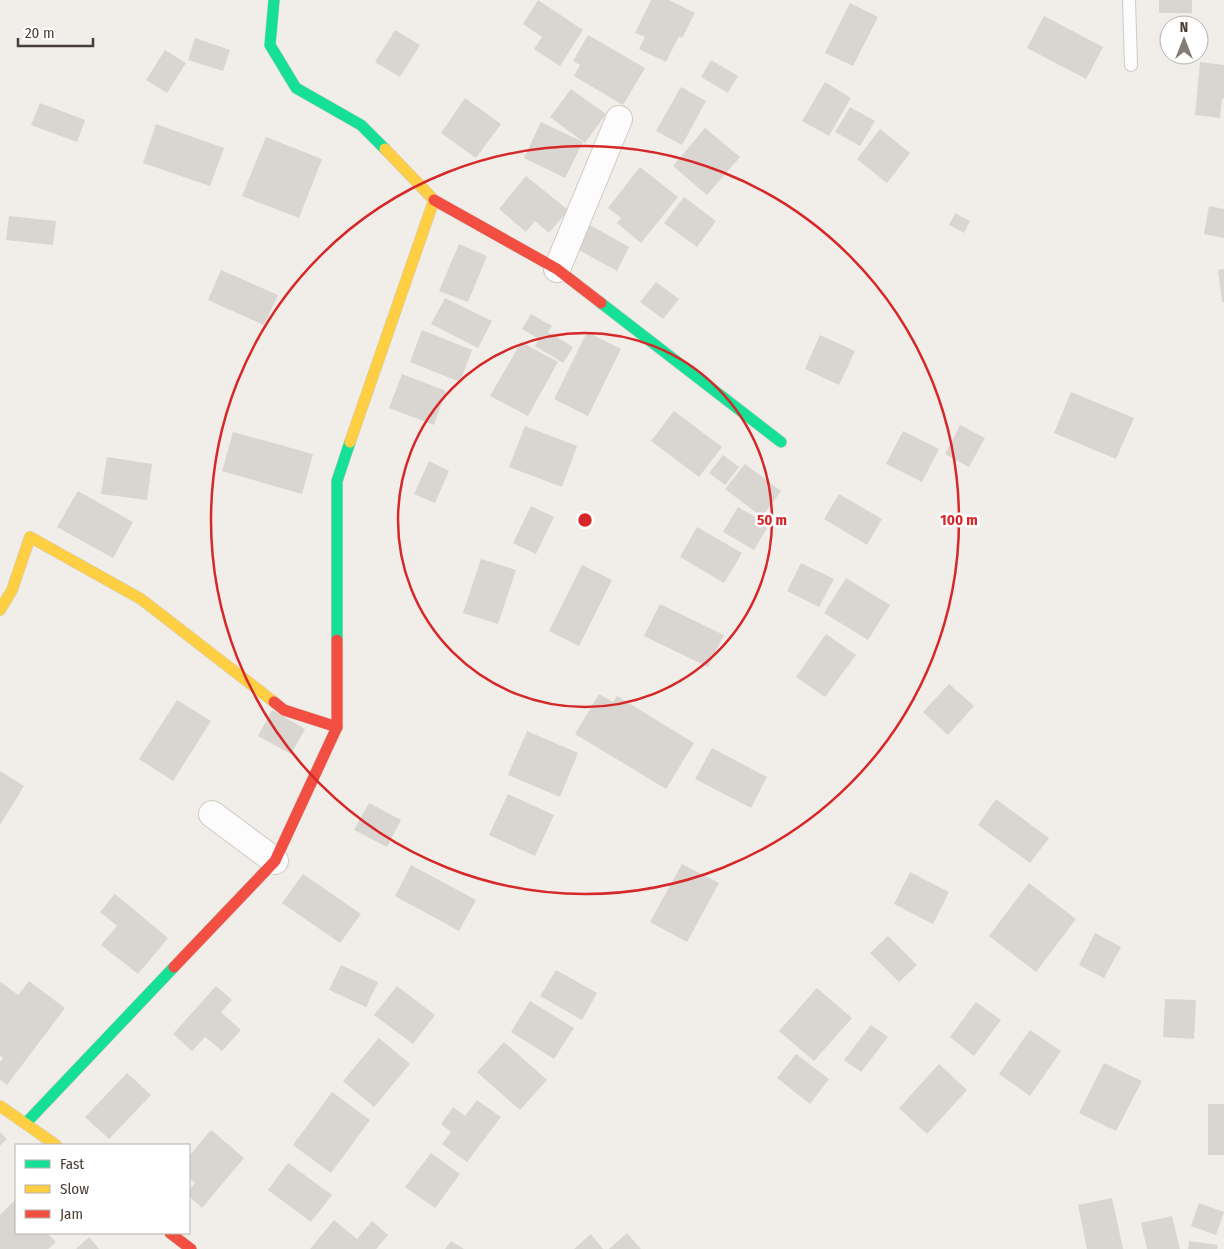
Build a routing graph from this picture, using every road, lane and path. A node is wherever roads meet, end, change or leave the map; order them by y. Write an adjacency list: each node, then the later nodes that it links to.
1 (274, 0): 5 (street)
2 (1129, 0): 3 (lane)
3 (1131, 65)
4 (619, 119): 6 (street)
5 (434, 200): 6 (street); 9 (street)
6 (557, 268): 7 (street)
7 (781, 442)
8 (0, 610): 9 (street)
9 (337, 727): 11 (street)
10 (212, 814): 11 (street)
11 (275, 861): 13 (street)
12 (0, 1106): 13 (street)
13 (26, 1123): 14 (street)
14 (55, 1144)
15 (171, 1234): 16 (street)
16 (191, 1249)

